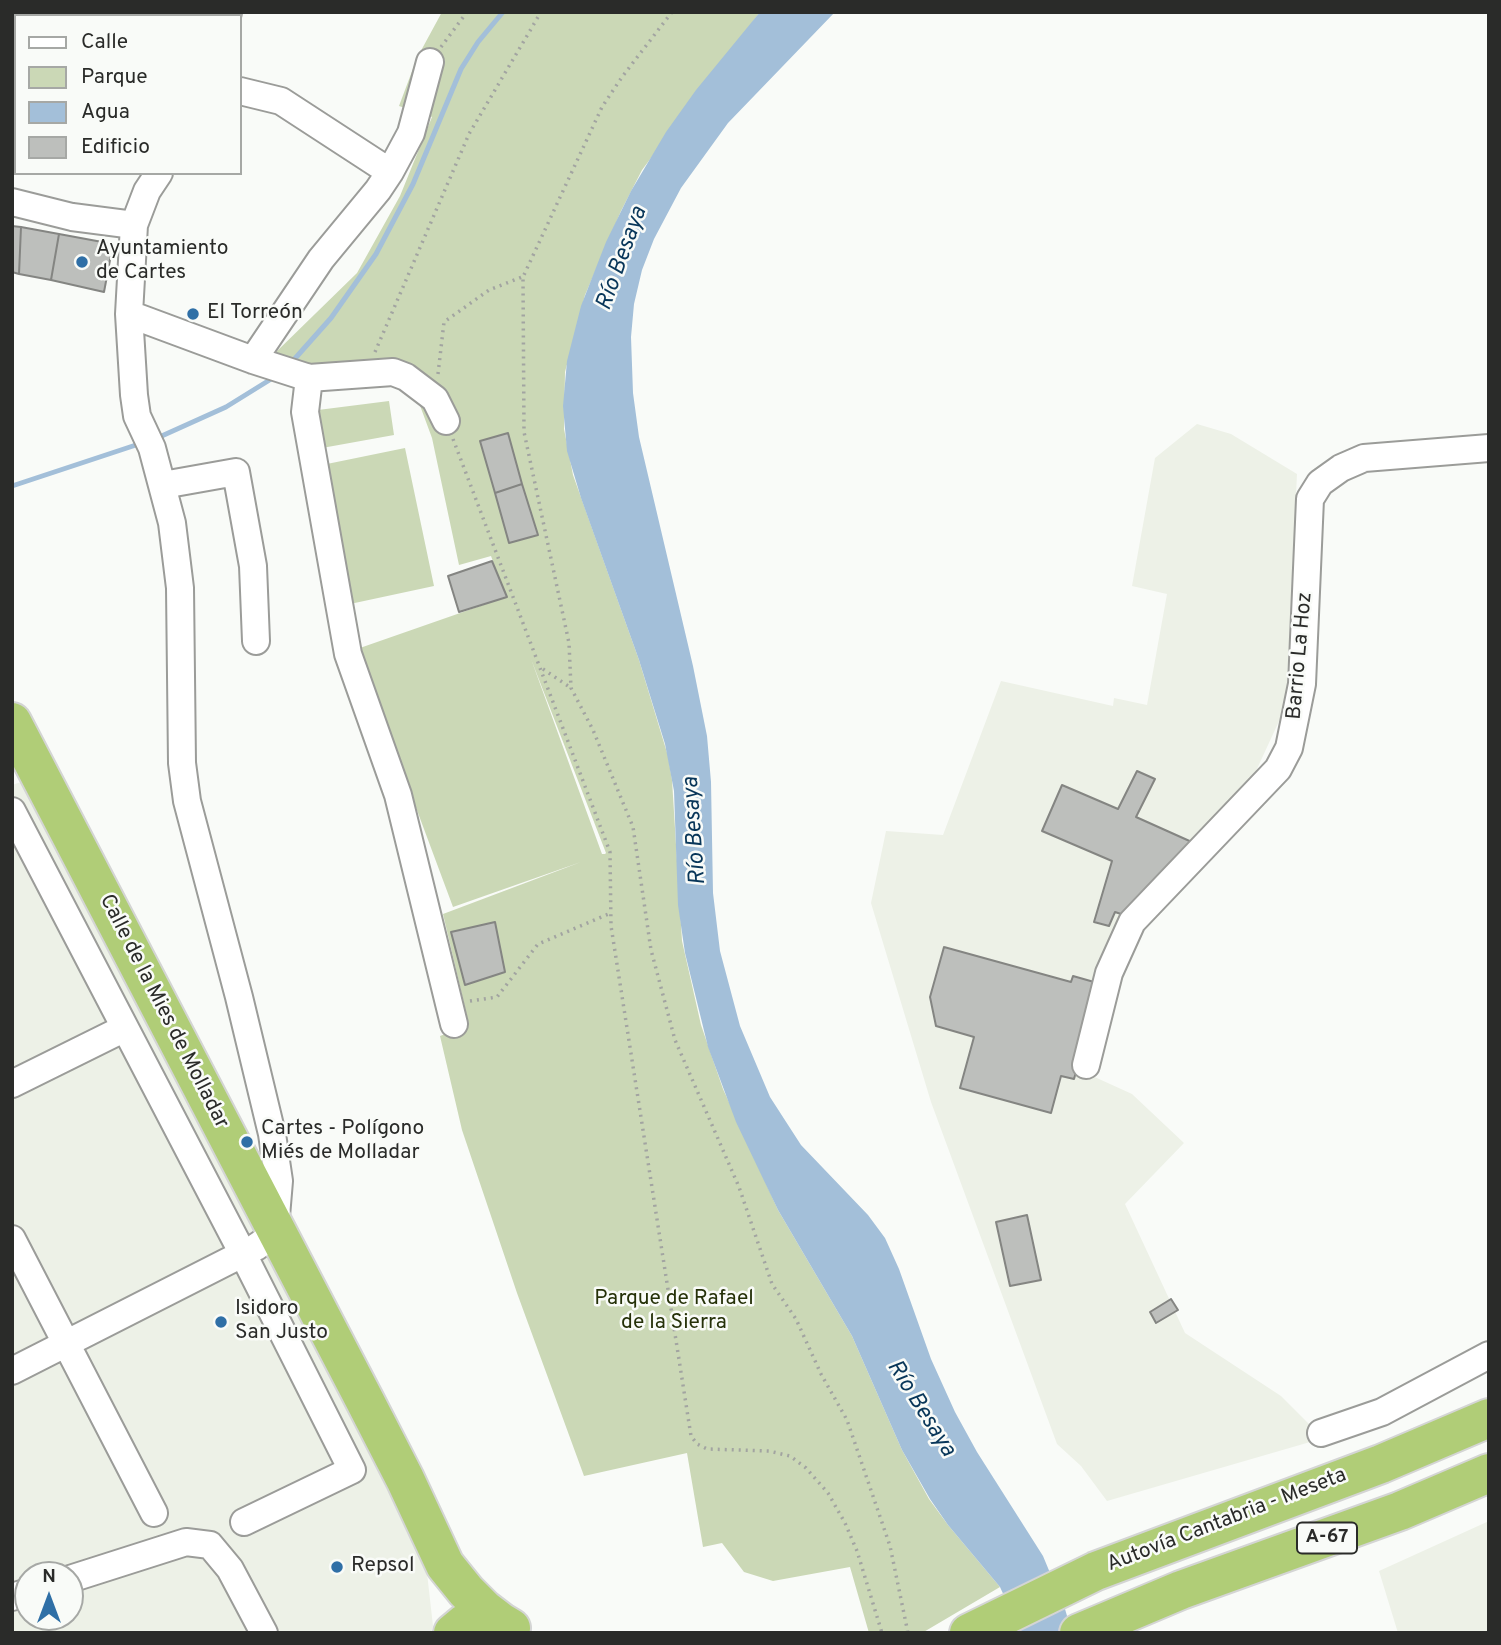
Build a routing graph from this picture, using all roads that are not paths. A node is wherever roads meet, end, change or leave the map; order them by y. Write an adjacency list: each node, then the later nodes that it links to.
1 (430, 62): 3 (street)
2 (242, 91): 3 (street)
3 (390, 172): 8 (street)
4 (158, 175): 6 (street)
5 (12, 202): 6 (street)
6 (134, 225): 7 (street)
7 (129, 314): 8 (street); 12 (street)
8 (263, 363): 9 (street)
9 (304, 377): 10 (street); 18 (street)
10 (446, 421)
11 (1489, 448): 20 (street, Barrio La Hoz)
12 (163, 485): 13 (street); 22 (street)
13 (256, 641)
14 (12, 722): 15 (highway, Calle de la Mies de Molladar)
15 (46, 787): 16 (street); 22 (highway, Calle de la Mies de Molladar)
16 (12, 803)
17 (12, 811): 19 (street)
18 (452, 1014)
19 (125, 1028): 21 (street); 24 (street)
20 (1086, 1065)
21 (12, 1084)
22 (275, 1228): 24 (street); 34 (highway, Calle de la Mies de Molladar)
23 (12, 1239): 25 (street)
24 (243, 1254): 25 (street); 32 (street)
25 (66, 1343): 27 (street); 31 (street)
26 (1489, 1355): 29 (street)
27 (12, 1371)
28 (1489, 1418): 33 (highway)
29 (1321, 1433)
30 (1489, 1473): 36 (highway, A-67)
31 (154, 1513)
32 (244, 1522)
33 (1140, 1545): 41 (highway); 42 (highway, Autovía Cantabria - Meseta)
34 (445, 1565): 37 (highway, Calle de la Mies de Molladar); 39 (highway, Calle de la Mies de Molladar)
35 (84, 1575): 38 (street)
36 (1167, 1603): 43 (highway, A-67); 44 (highway)
37 (509, 1627): 40 (highway)
38 (264, 1633)
39 (447, 1633)
40 (453, 1633)
41 (940, 1633)
42 (970, 1633)
43 (1079, 1633)
44 (1115, 1633)

